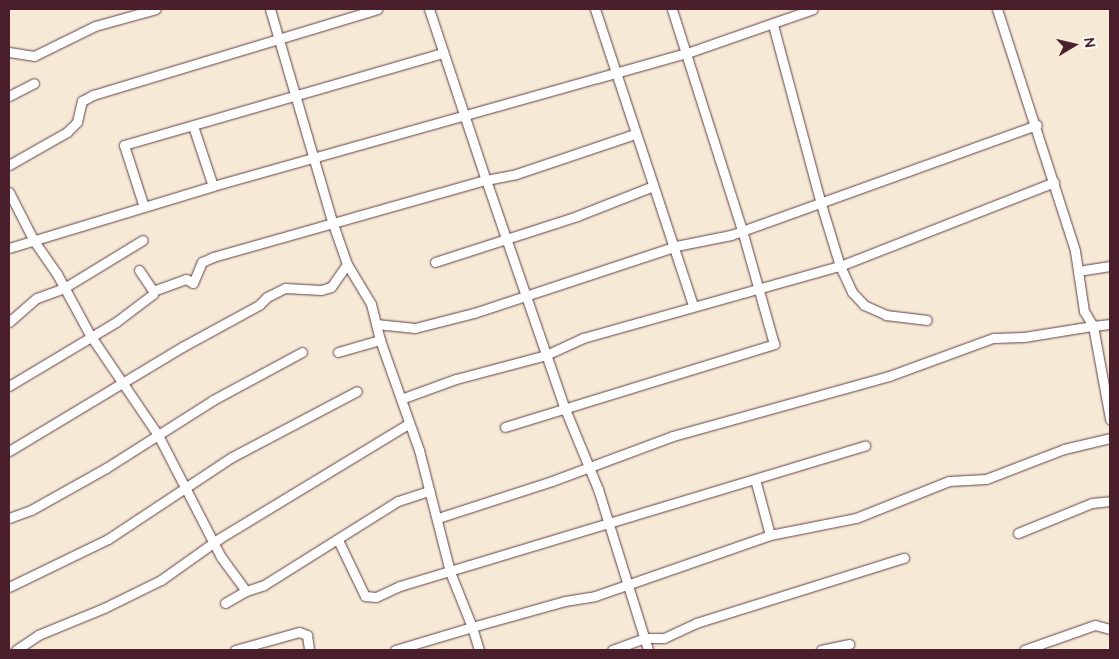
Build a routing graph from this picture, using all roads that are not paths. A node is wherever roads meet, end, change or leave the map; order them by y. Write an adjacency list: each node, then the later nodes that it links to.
1 (156, 9): 11 (street)
2 (270, 9): 10 (street)
3 (377, 9): 10 (street)
4 (429, 9): 12 (street)
5 (595, 9): 14 (street)
6 (672, 9): 13 (street)
7 (813, 9): 9 (street)
8 (997, 9): 19 (street)
9 (773, 26): 13 (street); 29 (street)
10 (278, 37): 17 (street); 23 (street)
11 (9, 52)
12 (443, 53): 17 (street); 18 (street)
13 (686, 53): 14 (street); 32 (street)
14 (619, 72): 18 (street); 21 (street)
15 (34, 82): 16 (street)
16 (9, 96)
17 (297, 98): 20 (street); 22 (street)
18 (466, 116): 22 (street); 24 (street)
19 (1037, 125): 25 (street); 29 (street)
20 (193, 126): 26 (street); 30 (street)
21 (635, 134): 24 (street); 27 (street)
22 (314, 158): 26 (street); 31 (street)
23 (9, 166)
24 (486, 180): 31 (street); 33 (street)
25 (1054, 182): 40 (street); 43 (street)
26 (213, 186): 30 (street)
27 (653, 186): 33 (street); 36 (street)
28 (9, 192): 35 (street)
29 (820, 204): 32 (street); 40 (street)
30 (144, 207): 35 (street)
31 (333, 224): 39 (street); 46 (street)
32 (742, 230): 36 (street); 45 (street)
33 (506, 238): 38 (street); 47 (street)
34 (143, 240): 44 (street)
35 (34, 241): 37 (street); 44 (street)
36 (676, 246): 47 (street); 48 (street)
37 (9, 248)
38 (435, 262)
39 (347, 264): 51 (street); 59 (street)
40 (840, 266): 45 (street); 49 (street)
41 (1110, 266): 43 (street)
42 (139, 270): 46 (street)
43 (1078, 271): 53 (street)
44 (64, 288): 50 (street); 54 (street)
45 (760, 290): 48 (street); 63 (street)
46 (153, 291): 54 (street)
47 (525, 297): 51 (street); 58 (street)
48 (693, 306): 58 (street)
49 (926, 320)
50 (9, 322)
51 (376, 324): 55 (street)
52 (1110, 324): 53 (street)
53 (1093, 326): 64 (street); 71 (street)
54 (90, 335): 59 (street); 60 (street)
55 (380, 340): 57 (street); 62 (street)
56 (302, 352): 67 (street)
57 (338, 352)
58 (546, 355): 62 (street); 63 (street)
59 (122, 384): 67 (street); 70 (street)
60 (9, 386)
61 (357, 391): 73 (street)
62 (401, 399): 65 (street)
63 (565, 409): 66 (street); 71 (street)
64 (1110, 419)
65 (408, 424): 74 (street); 82 (street)
66 (505, 427)
67 (158, 435): 73 (street); 76 (street)
68 (1110, 438): 80 (street)
69 (865, 446): 72 (street)
70 (9, 451)
71 (588, 466): 77 (street); 78 (street)
72 (755, 479): 78 (street); 80 (street)
73 (184, 487): 82 (street); 86 (street)
74 (429, 490): 77 (street); 81 (street)
75 (1110, 500): 79 (street)
76 (9, 518)
77 (438, 518): 84 (street)
78 (608, 524): 84 (street); 85 (street)
79 (1018, 533)
80 (770, 535): 85 (street)
81 (338, 540): 84 (street); 87 (street)
82 (214, 542): 87 (street); 93 (street)
83 (904, 558): 91 (street)
84 (450, 572): 89 (street)
85 (625, 585): 89 (street); 91 (street)
86 (9, 587)
87 (246, 591): 88 (street)
88 (225, 603)
89 (472, 627): 96 (street); 97 (street)
90 (1110, 629): 101 (street)
91 (645, 638): 98 (street); 99 (street)
92 (849, 644): 100 (street)
93 (16, 650)
94 (235, 650): 95 (street)
95 (309, 650)
96 (395, 650)
97 (480, 650)
98 (612, 650)
99 (648, 650)
100 (820, 650)
101 (1024, 650)

